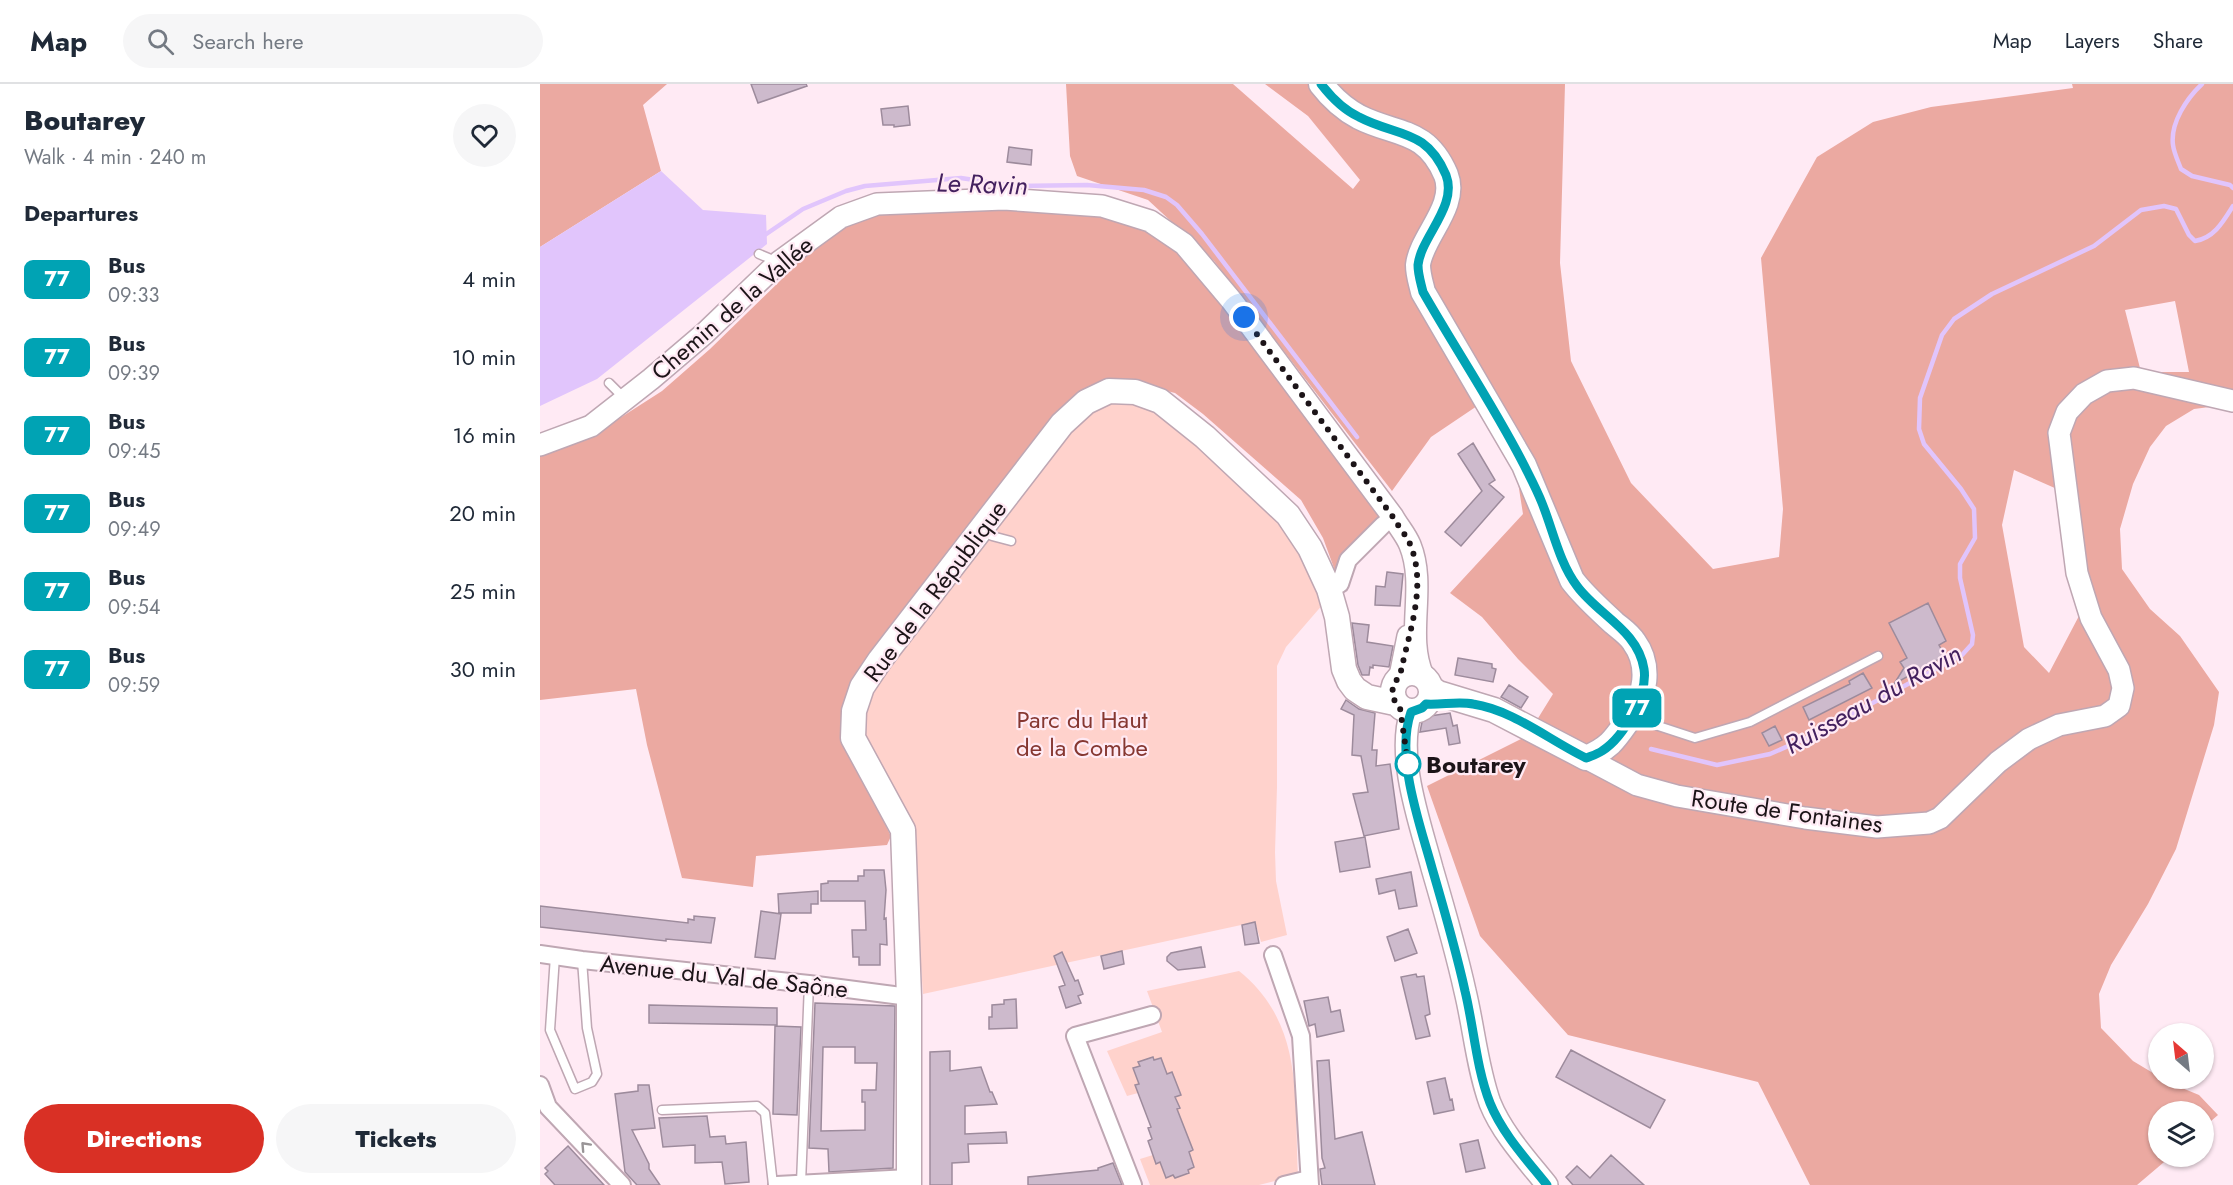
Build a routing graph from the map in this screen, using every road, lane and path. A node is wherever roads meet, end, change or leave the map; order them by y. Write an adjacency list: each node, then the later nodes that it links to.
1 (1321, 84): 14 (main road)
2 (759, 254): 3 (lane)
3 (779, 262): 5 (street, Chemin de la Vallée); 8 (street, Chemin de la Vallée)
4 (609, 383): 5 (lane)
5 (625, 399): 7 (street, Chemin de la Vallée)
6 (2233, 401): 15 (street, Route de Fontaines)
7 (540, 445)
8 (1395, 519): 11 (street); 13 (street, Chemin de la Vallée)
9 (988, 520): 10 (lane); 11 (main road, Rue de la République); 20 (main road, Rue de la République)
10 (1011, 541)
11 (1329, 589): 13 (main road, Rue de la République)
12 (1878, 656): 14 (lane)
13 (1410, 694): 15 (main road); 32 (street, Chemin de la Vallée)
14 (1630, 717): 15 (main road)
15 (1586, 758)
16 (547, 955): 18 (street, Avenue du Val de Saône); 18 (lane)
17 (1273, 955): 26 (street)
18 (582, 960): 19 (street, Avenue du Val de Saône)
19 (809, 984): 20 (street, Avenue du Val de Saône); 27 (lane)
20 (909, 997): 25 (main road, Rue de la République)
21 (1152, 1015): 30 (street)
22 (540, 1085): 24 (street)
23 (662, 1110): 29 (lane)
24 (544, 1111): 28 (street, one-way to 24)
25 (909, 1182): 27 (street)
26 (1309, 1182): 31 (street)
27 (801, 1183): 29 (street)
28 (622, 1185)
29 (775, 1185)
30 (1133, 1185)
31 (1284, 1185)
32 (1547, 1185)

